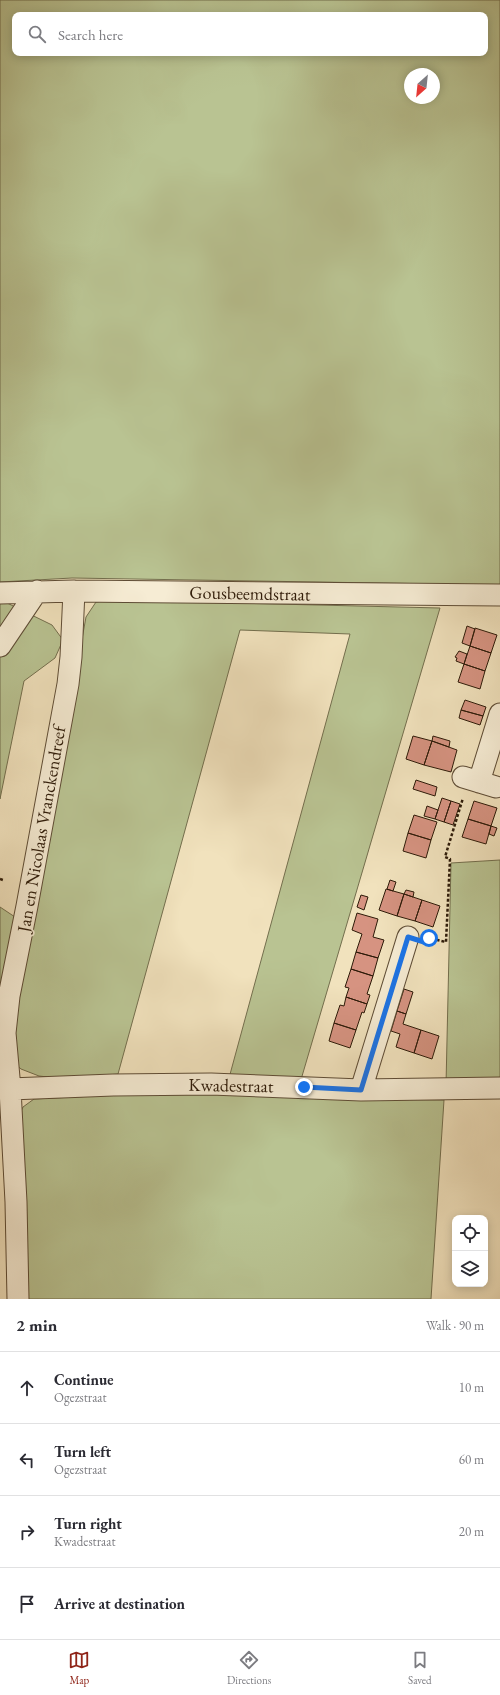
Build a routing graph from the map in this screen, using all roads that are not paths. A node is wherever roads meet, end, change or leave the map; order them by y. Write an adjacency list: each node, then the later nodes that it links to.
1 (38, 591): 2 (street, Gousbeemdstraat); 3 (street, Gousbeemdstraat); 5 (street)
2 (74, 591): 4 (street, Gousbeemdstraat); 10 (street, Jan en Nicolaas Vranckendreef)
3 (0, 593)
4 (500, 595)
5 (0, 646)
6 (500, 714): 7 (street)
7 (477, 781)
8 (408, 937): 11 (street)
9 (500, 1088): 11 (street, Kwadestraat)
10 (10, 1089): 11 (street, Kwadestraat); 12 (street, Jan en Nicolaas Vranckendreef)
11 (361, 1090)
12 (18, 1299)

